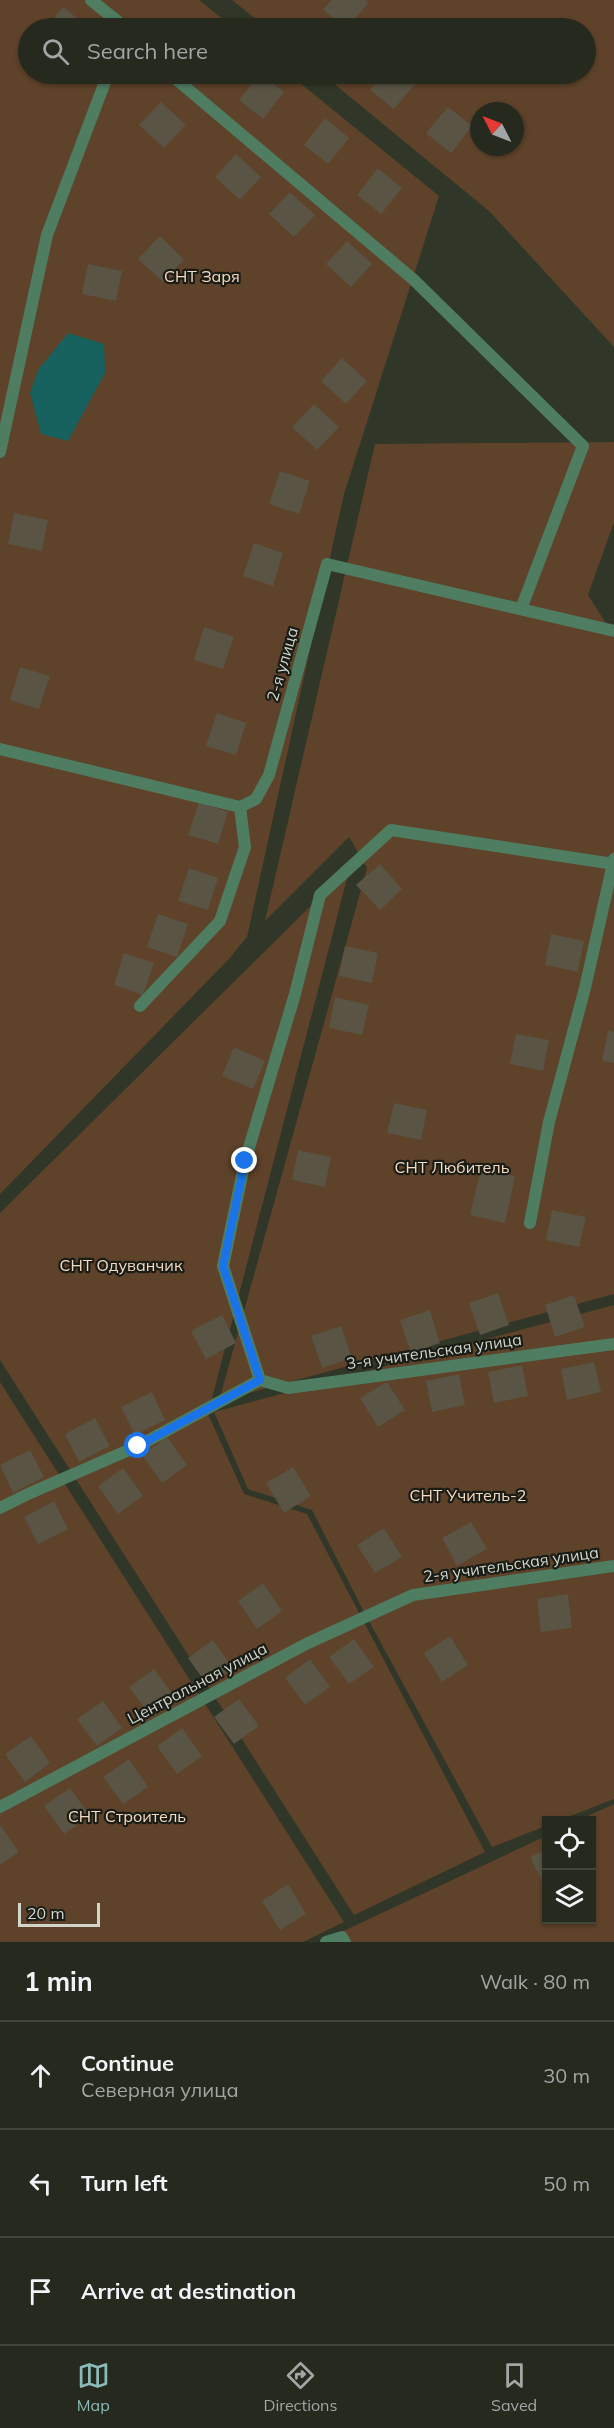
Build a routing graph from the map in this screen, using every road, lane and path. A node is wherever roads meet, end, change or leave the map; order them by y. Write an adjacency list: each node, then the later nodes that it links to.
1 (91, 0): 2 (street)
2 (113, 18)
3 (104, 84): 5 (street)
4 (182, 84): 6 (street)
5 (0, 452)
6 (521, 609): 7 (street, 2-я улица); 9 (street, 2-я улица)
7 (614, 631)
8 (0, 749): 9 (street)
9 (240, 807): 11 (street)
10 (614, 862): 12 (street); 14 (street)
11 (140, 1006)
12 (530, 1223)
13 (614, 1344): 14 (street, 3-я учительская улица)
14 (260, 1380): 15 (street)
15 (0, 1508)
16 (614, 1566): 17 (street, 2-я учительская улица)
17 (413, 1595): 18 (street, Центральная улица)
18 (0, 1807)
19 (326, 1942): 20 (street)
20 (345, 1942)

